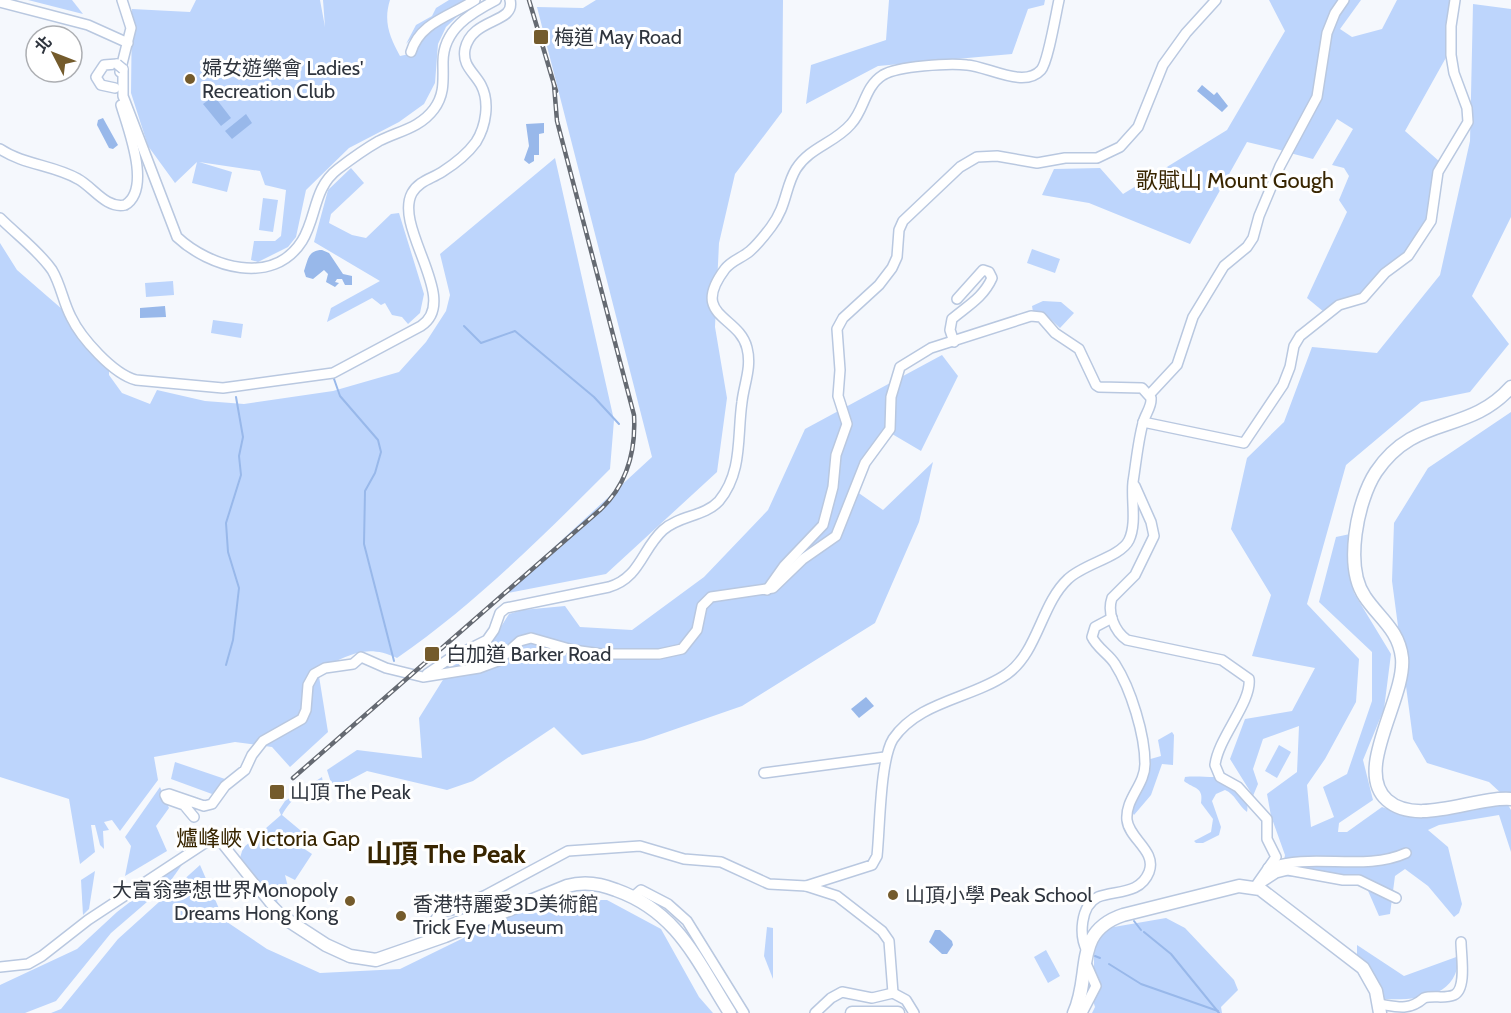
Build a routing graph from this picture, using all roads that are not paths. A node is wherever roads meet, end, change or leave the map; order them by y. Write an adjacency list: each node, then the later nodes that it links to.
1 (122, 0): 10 (street)
2 (475, 0): 11 (street)
3 (496, 0): 12 (street)
4 (510, 0): 14 (street)
5 (1059, 0): 23 (street)
6 (1216, 0): 21 (street)
7 (1344, 0): 18 (street)
8 (1455, 0): 19 (street)
9 (0, 2): 10 (street)
10 (128, 43): 12 (street)
11 (411, 52)
12 (115, 88): 13 (street)
13 (0, 149)
14 (0, 218)
15 (957, 298): 16 (street)
16 (954, 342): 18 (street); 21 (street)
17 (1511, 387): 26 (main road)
18 (1150, 394): 19 (street)
19 (1143, 422): 20 (street)
20 (1134, 481): 22 (street); 24 (street)
21 (767, 590): 23 (street)
22 (1112, 618): 29 (street); 37 (street)
23 (423, 677): 27 (street)
24 (885, 757): 25 (street); 30 (street)
25 (764, 773)
26 (1511, 799)
27 (194, 817)
28 (1406, 854): 29 (street)
29 (1268, 868): 31 (street)
30 (806, 886): 34 (street); 39 (street)
31 (1255, 887): 33 (street); 37 (main road); 40 (main road)
32 (633, 897): 34 (main road); 42 (main road); 43 (street)
33 (1396, 898)
34 (517, 907): 35 (main road)
35 (286, 919): 38 (street)
36 (1461, 942): 40 (street)
37 (1086, 956): 47 (main road); 48 (street)
38 (0, 967)
39 (893, 993): 41 (street); 44 (street)
40 (1380, 1008)
41 (913, 1011)
42 (730, 1013)
43 (744, 1013)
44 (815, 1013)
45 (852, 1013): 46 (main road)
46 (897, 1013)
47 (1074, 1013)
48 (1082, 1013)

